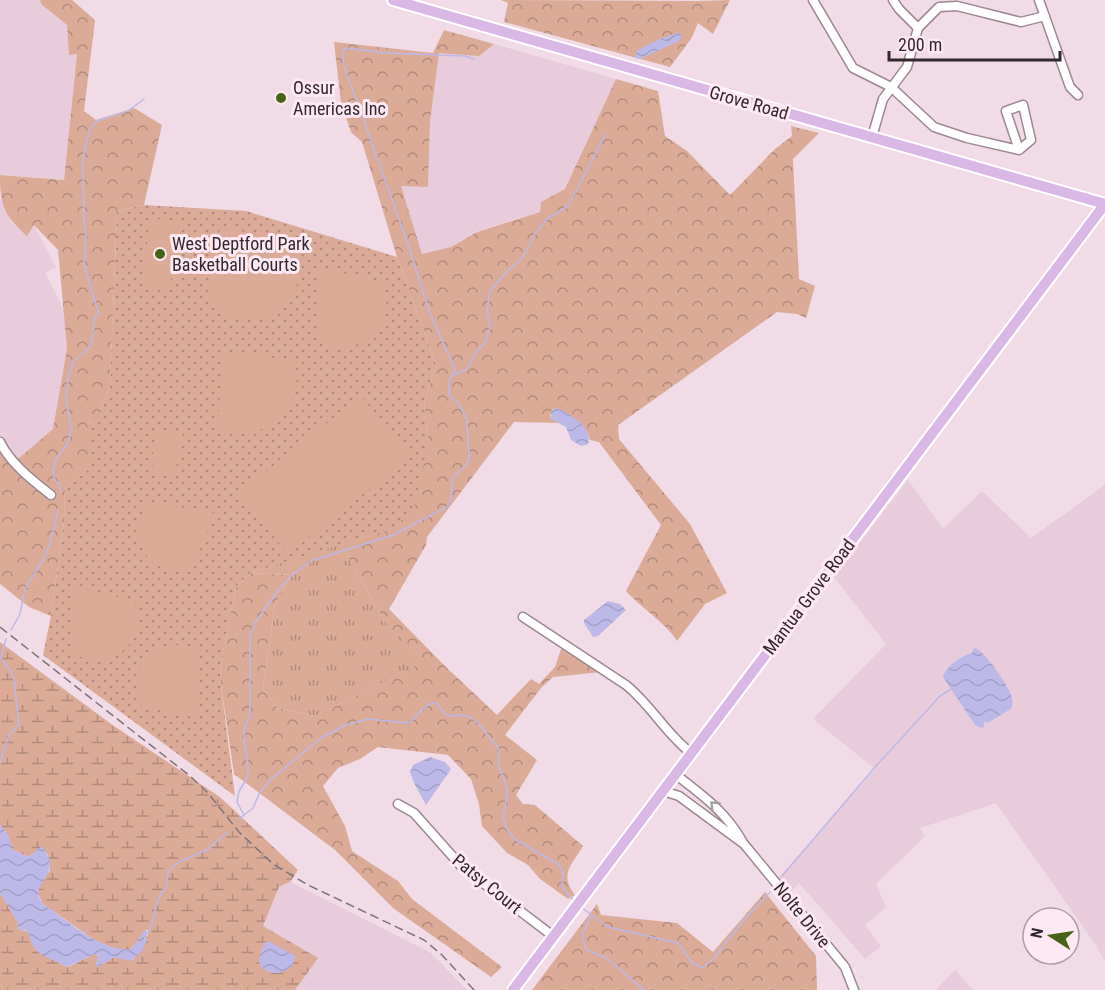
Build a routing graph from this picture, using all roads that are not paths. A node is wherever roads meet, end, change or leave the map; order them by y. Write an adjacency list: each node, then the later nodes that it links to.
1 (393, 0): 5 (main road, Grove Road)
2 (813, 0): 8 (street)
3 (894, 0): 7 (street)
4 (1039, 0): 6 (street)
5 (415, 3): 10 (main road, Grove Road)
6 (1044, 16): 7 (street); 9 (street)
7 (918, 28): 8 (street)
8 (891, 87): 10 (street); 11 (street)
9 (1078, 95)
10 (872, 137): 12 (main road, Grove Road)
11 (1019, 150): 11 (street)
12 (1105, 204): 16 (main road, Mantua Grove Road)
13 (0, 442): 14 (street)
14 (51, 495)
15 (523, 617): 16 (street)
16 (691, 753): 17 (main road, Mantua Grove Road)
17 (675, 774): 18 (main road, Mantua Grove Road); 20 (street, Nolte Drive, one-way to 17)
18 (663, 791): 20 (street, Nolte Drive); 21 (main road, Mantua Grove Road)
19 (398, 804): 21 (street, Patsy Court)
20 (744, 844): 23 (street, Nolte Drive)
21 (553, 936): 22 (main road, Mantua Grove Road)
22 (513, 990)
23 (854, 990)

